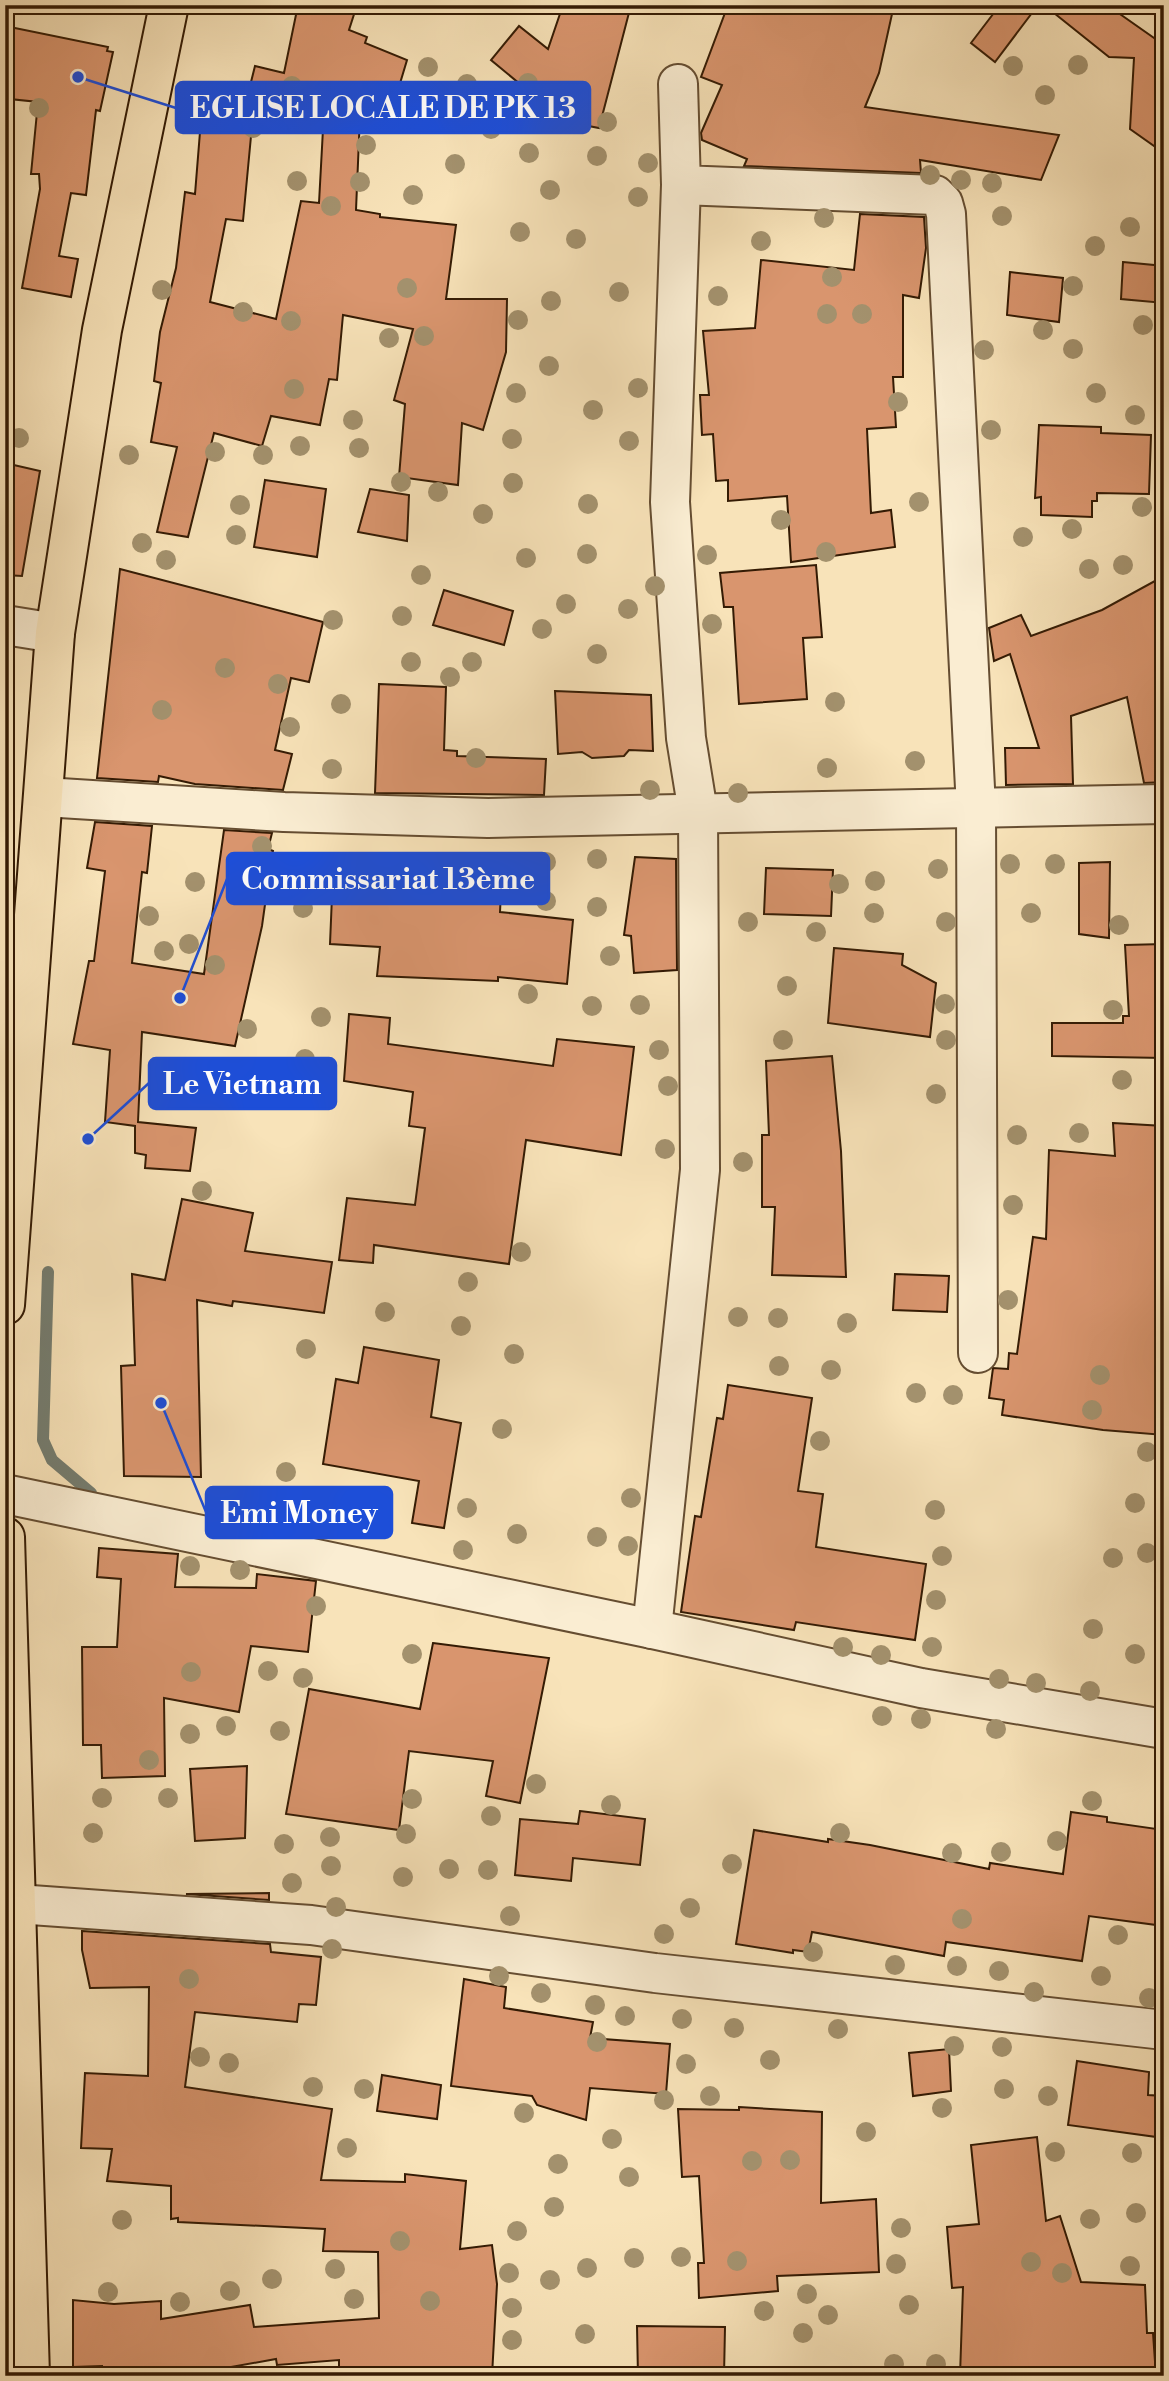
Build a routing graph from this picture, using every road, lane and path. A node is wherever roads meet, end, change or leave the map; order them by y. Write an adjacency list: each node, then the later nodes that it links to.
1 (169, 5): 5 (main road)
2 (678, 84): 3 (street)
3 (681, 185): 8 (street); 9 (street)
4 (5, 625): 5 (street)
5 (55, 633): 6 (main road)
6 (44, 797): 9 (street); 10 (main road)
7 (1164, 804): 8 (street)
8 (976, 807): 9 (street); 11 (street)
9 (698, 812): 14 (street)
10 (5, 1305)
11 (978, 1353)
12 (5, 1494): 14 (street)
13 (5, 1537): 16 (main road)
14 (653, 1629): 15 (street)
15 (1164, 1730)
16 (18, 1904): 17 (street); 18 (main road)
17 (1164, 2030)
18 (30, 2376)

